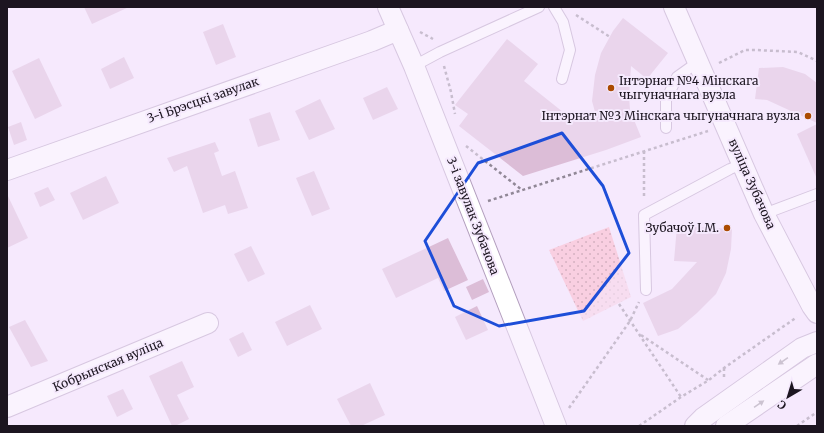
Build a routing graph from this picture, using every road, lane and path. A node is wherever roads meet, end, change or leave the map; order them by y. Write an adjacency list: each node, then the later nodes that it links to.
1 (388, 7): 6 (street, 3-і завулак Зубачова)
2 (539, 7): 8 (lane)
3 (554, 7): 12 (lane)
4 (674, 7): 11 (street, вуліца Зубачова)
5 (572, 12): 7 (path)
6 (398, 30): 10 (street, 3-і завулак Зубачова); 19 (street, 3-і Брэсцкі завулак)
7 (610, 37)
8 (440, 52): 10 (lane); 13 (path)
9 (817, 61): 11 (path)
10 (414, 66): 22 (street, 3-і завулак Зубачова)
11 (700, 66): 14 (street, вуліца Зубачова); 15 (lane)
12 (562, 79)
13 (454, 120)
14 (726, 125): 17 (path); 18 (street, вуліца Зубачова)
15 (666, 128)
16 (463, 143): 20 (path)
17 (644, 151): 20 (path); 24 (path)
18 (742, 164): 23 (street, вуліца Зубачова); 24 (lane)
19 (7, 170)
20 (522, 190): 22 (path)
21 (817, 194): 23 (lane)
22 (469, 208): 37 (street, 3-і завулак Зубачова)
23 (764, 214): 27 (street, вуліца Зубачова)
24 (644, 215): 25 (lane)
25 (646, 290): 28 (path)
26 (619, 304): 28 (path)
27 (815, 310): 33 (path)
28 (630, 320): 30 (path); 37 (path)
29 (208, 323): 35 (street, Кобрынская вуліца)
30 (639, 334): 33 (path); 34 (path)
31 (817, 342): 39 (street, one-way to 39)
32 (817, 364): 40 (street, one-way to 32)
33 (709, 380): 34 (path)
34 (681, 397): 38 (path)
35 (7, 407)
36 (817, 412): 41 (path)
37 (560, 420)
38 (639, 426)
39 (695, 426)
40 (726, 426)
41 (797, 426)

